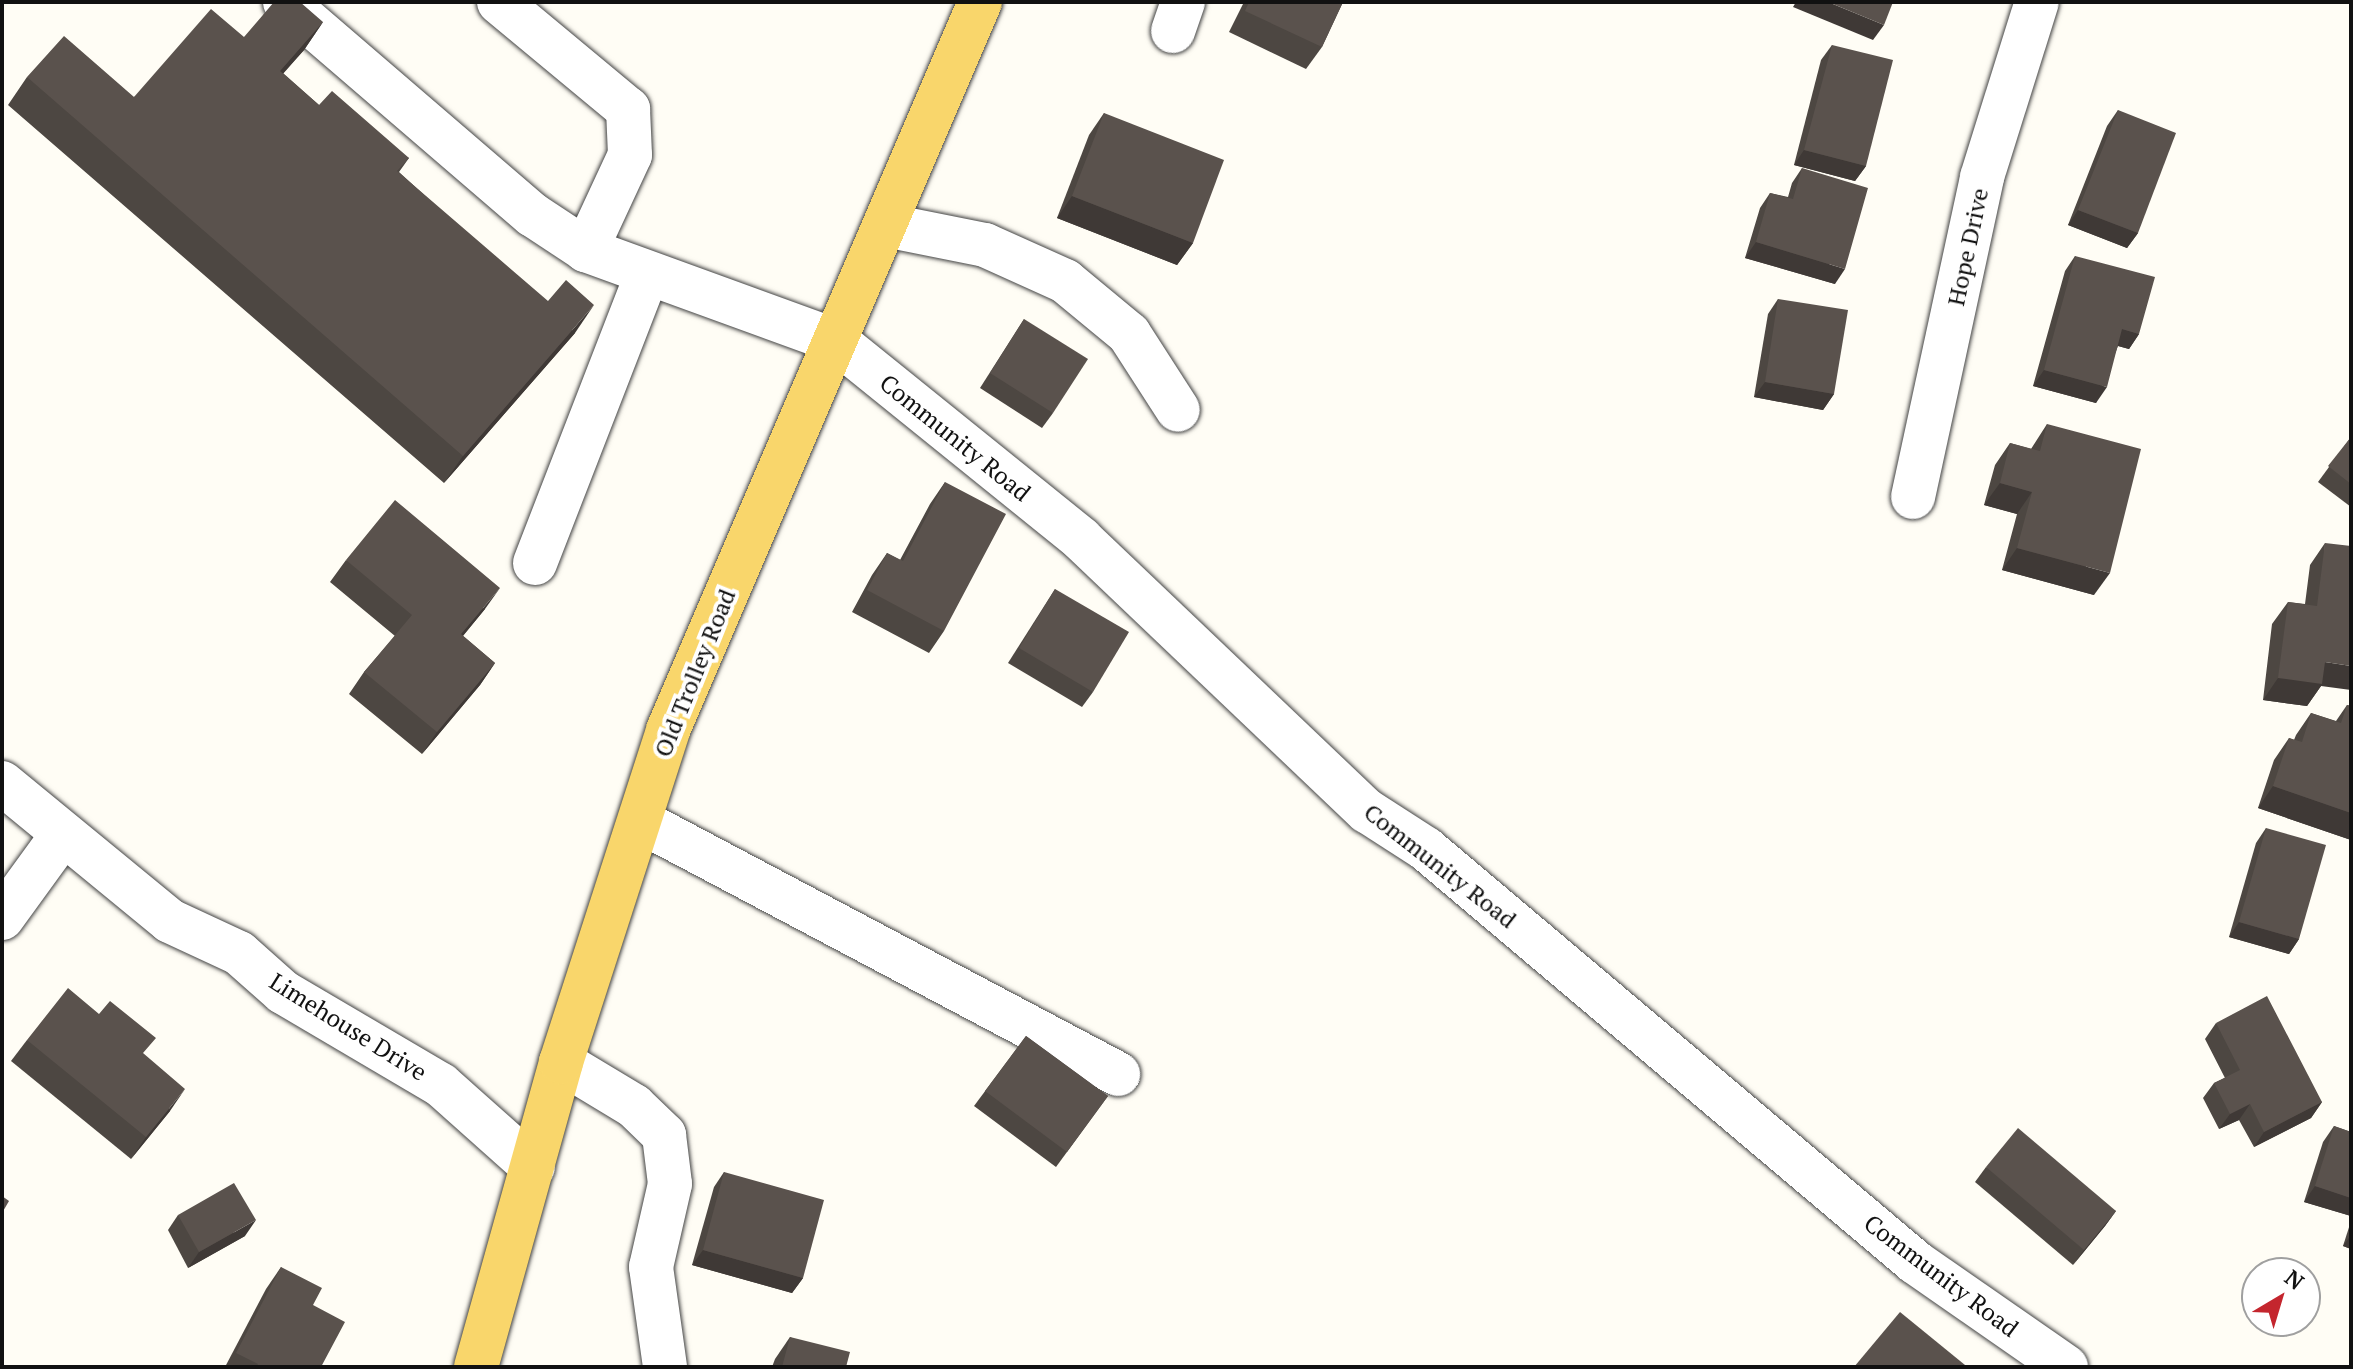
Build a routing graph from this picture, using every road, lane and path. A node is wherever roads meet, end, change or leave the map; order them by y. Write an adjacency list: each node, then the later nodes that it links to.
1 (285, 2): 6 (street, Community Road)
2 (499, 2): 6 (street)
3 (980, 2): 5 (main road, Old Trolley Road)
4 (2037, 2): 10 (street, Hope Drive)
5 (885, 225): 8 (main road, Old Trolley Road); 9 (street)
6 (586, 250): 7 (street, Community Road)
7 (647, 274): 8 (street, Community Road); 11 (street)
8 (836, 341): 13 (main road, Old Trolley Road); 21 (street, Community Road)
9 (1178, 410)
10 (1913, 497)
11 (535, 563)
12 (2, 783): 14 (street, Limehouse Drive)
13 (640, 821): 16 (main road, Old Trolley Road); 17 (street)
14 (63, 834): 15 (street); 18 (street, Limehouse Drive)
15 (2, 918)
16 (561, 1062): 18 (main road, Old Trolley Road); 20 (street)
17 (1118, 1074)
18 (533, 1167): 19 (main road, Old Trolley Road)
19 (476, 1367)
20 (665, 1367)
21 (2066, 1367)

